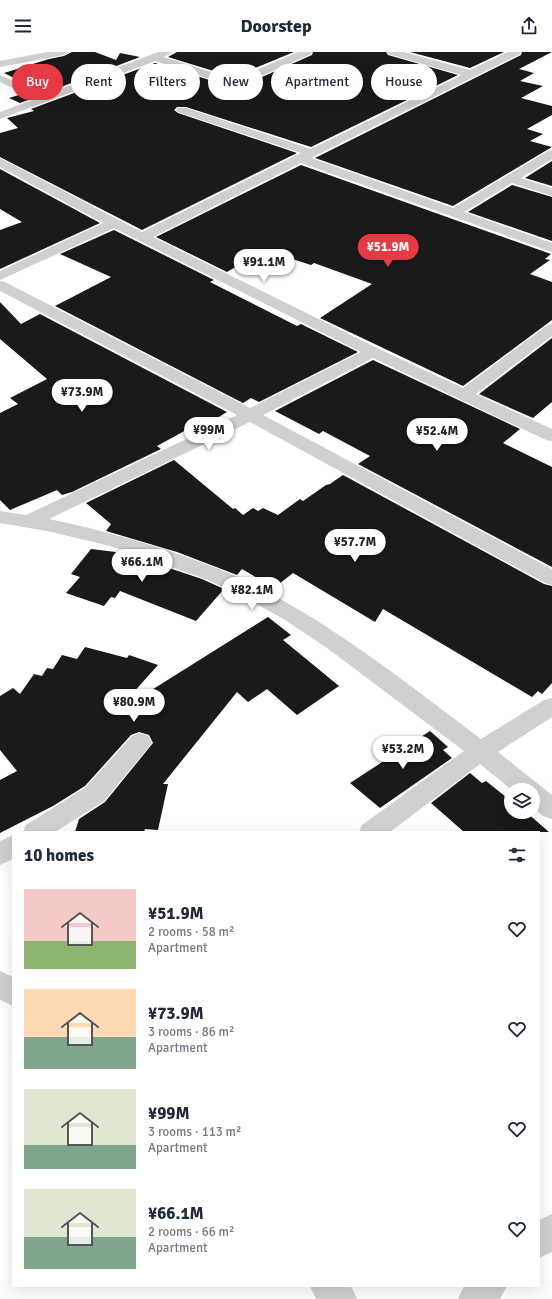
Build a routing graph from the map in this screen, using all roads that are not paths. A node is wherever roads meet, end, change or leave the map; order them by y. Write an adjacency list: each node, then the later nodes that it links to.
1 (64, 52): 7 (street)
2 (168, 52): 6 (street)
3 (307, 52): 6 (street)
4 (392, 52): 8 (street)
5 (516, 52): 8 (street)
6 (154, 57): 11 (street)
7 (0, 64)
8 (471, 74): 16 (street)
9 (0, 78): 10 (street)
10 (12, 84)
11 (63, 92)
12 (41, 100): 14 (street)
13 (182, 110): 16 (street)
14 (0, 116)
15 (552, 154): 18 (street)
16 (306, 156): 20 (street); 22 (street)
17 (0, 162): 21 (street)
18 (511, 179): 19 (street); 20 (street)
19 (552, 192)
20 (454, 213): 23 (street)
21 (114, 223): 22 (street); 24 (street)
22 (142, 237): 27 (street)
23 (552, 248)
24 (0, 276)
25 (0, 285): 29 (street)
26 (552, 329): 28 (street)
27 (373, 352): 28 (street); 29 (street)
28 (464, 395): 30 (street)
29 (250, 415): 32 (street); 33 (street)
30 (552, 436)
31 (3, 518): 32 (street)
32 (31, 520): 36 (street)
33 (552, 578)
34 (552, 706): 36 (street)
35 (140, 742): 40 (street)
36 (481, 751): 37 (street); 41 (street)
37 (520, 783)
38 (540, 799): 39 (street)
39 (552, 809)
40 (37, 831)
41 (372, 831)
42 (12, 847): 43 (street)
43 (0, 854)
44 (0, 984): 45 (street)
45 (12, 992)
46 (552, 1230): 47 (street)
47 (540, 1241)
48 (328, 1287): 50 (street)
49 (489, 1287): 51 (street)
50 (340, 1299)
51 (475, 1299)

